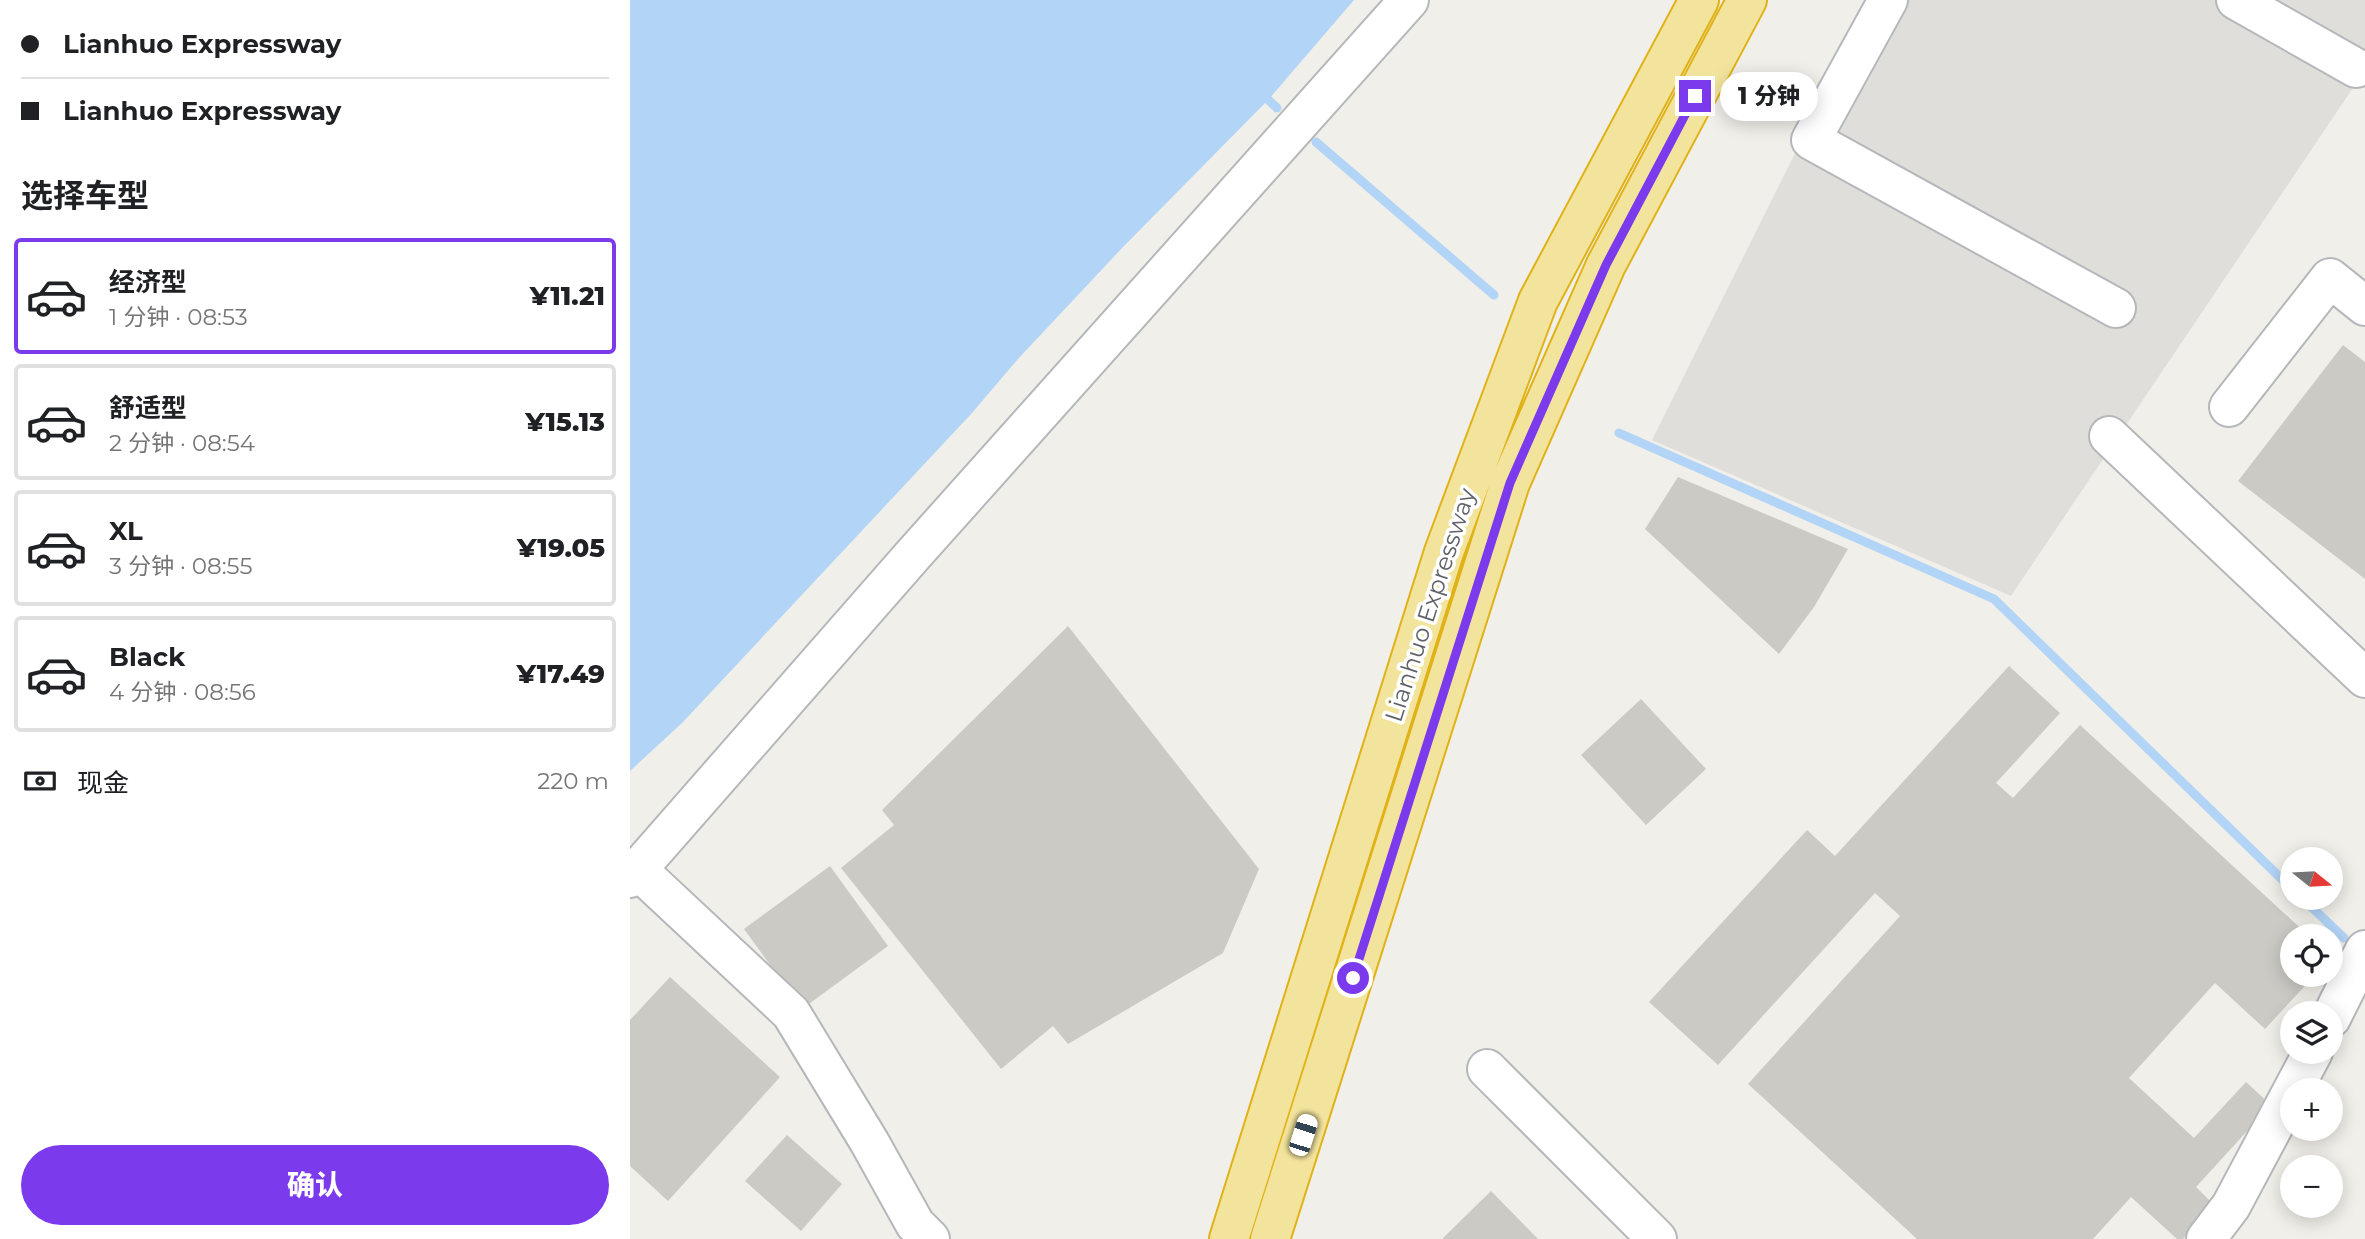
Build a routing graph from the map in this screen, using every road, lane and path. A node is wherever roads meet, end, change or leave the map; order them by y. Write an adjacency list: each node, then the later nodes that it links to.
1 (1409, 0): 12 (street)
2 (1699, 0): 18 (highway, Lianhuo Expressway)
3 (1747, 0): 19 (highway, Lianhuo Expressway)
4 (1888, 0): 8 (street)
5 (2236, 0): 6 (street)
6 (2356, 68)
7 (2365, 306): 9 (street)
8 (2116, 307)
9 (2229, 407)
10 (2109, 436): 11 (street)
11 (2365, 678)
12 (634, 874): 17 (street)
13 (2365, 950): 14 (street)
14 (2339, 1001)
15 (2307, 1064): 21 (street)
16 (1487, 1069): 20 (street)
17 (930, 1239)
18 (1229, 1239)
19 (1270, 1239)
20 (1657, 1239)
21 (2206, 1239)

